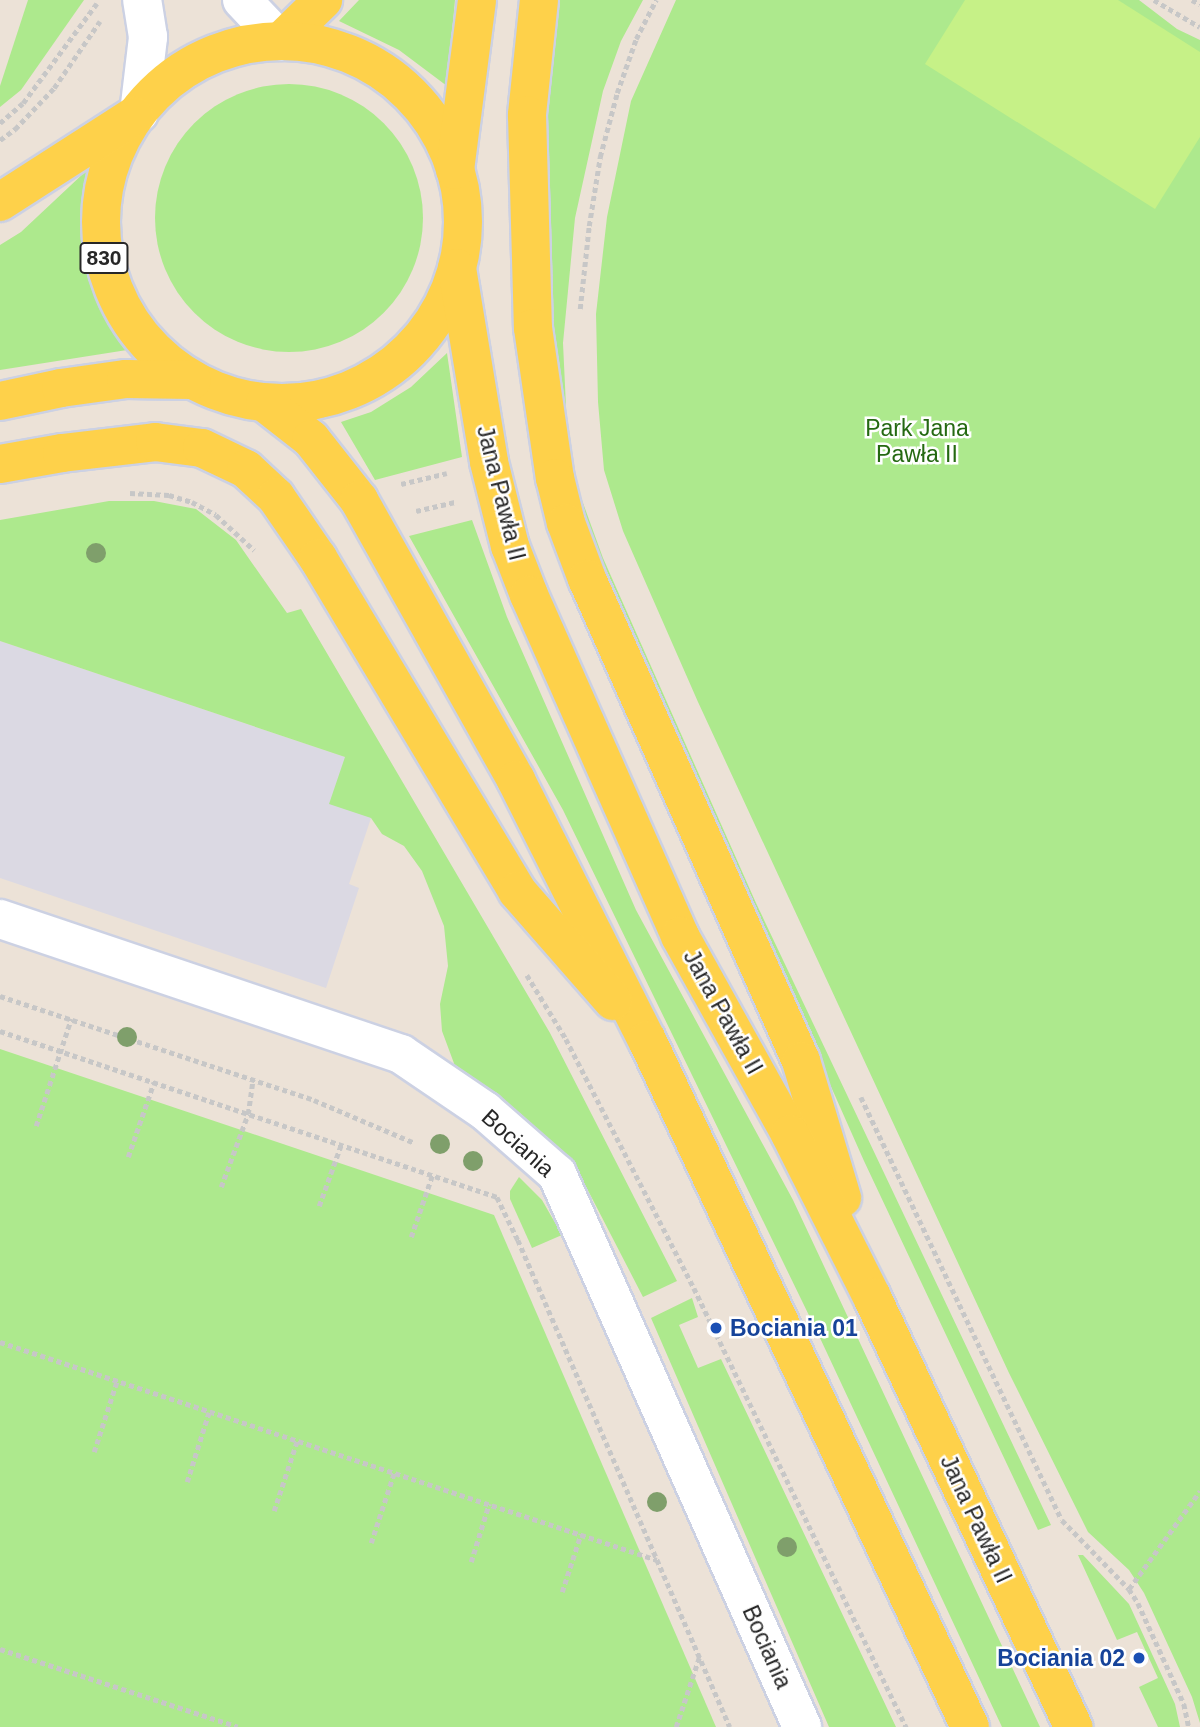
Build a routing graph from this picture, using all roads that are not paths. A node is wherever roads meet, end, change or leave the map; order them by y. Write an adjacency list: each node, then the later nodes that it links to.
1 (142, 0): 7 (street)
2 (242, 0): 6 (street)
3 (323, 0): 6 (main road)
4 (477, 0): 8 (main road, 830)
5 (539, 0): 17 (main road)
6 (281, 41): 7 (main road, 830); 8 (main road, 830)
7 (139, 113): 9 (main road, 830); 11 (main road, 830)
8 (455, 170): 10 (main road, 830)
9 (0, 202)
10 (457, 268): 13 (main road, 830); 17 (main road, Jana Pawła II)
11 (192, 380): 12 (main road, 830); 13 (main road, 830)
12 (0, 401)
13 (265, 403): 16 (main road)
14 (0, 464): 16 (main road)
15 (0, 919): 18 (street, Bociania)
16 (647, 1040): 19 (main road)
17 (872, 1297): 20 (main road, Jana Pawła II)
18 (803, 1727)
19 (970, 1727)
20 (1073, 1727)

